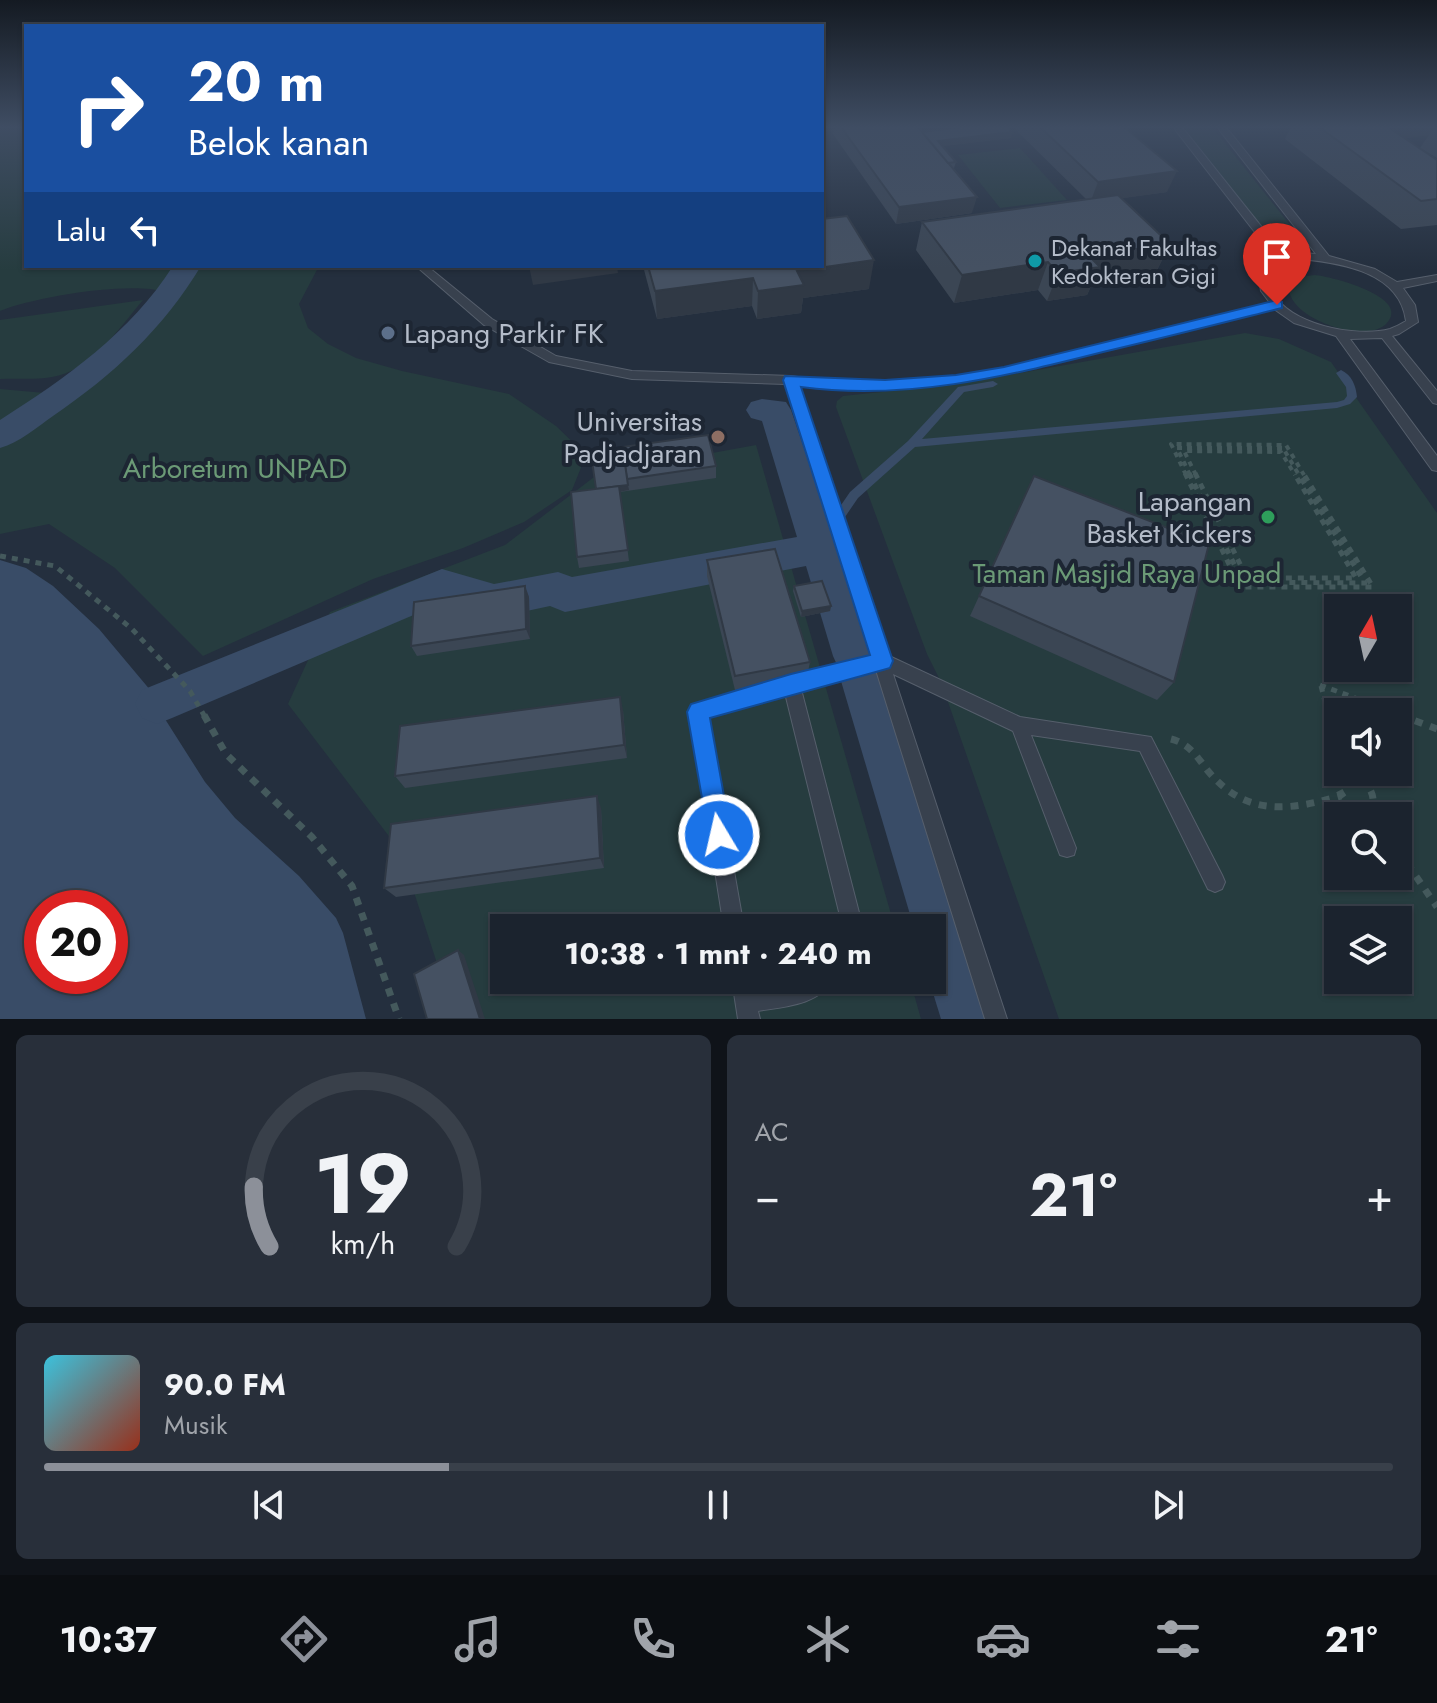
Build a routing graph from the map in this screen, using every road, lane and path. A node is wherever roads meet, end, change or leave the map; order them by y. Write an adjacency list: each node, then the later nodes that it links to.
1 (1214, 175): 4 (lane)
2 (1259, 175): 3 (lane)
3 (1324, 257): 4 (lane); 7 (lane)
4 (1281, 259): 8 (lane)
5 (423, 268): 11 (lane)
6 (1437, 278): 7 (lane)
7 (1395, 286): 10 (lane)
8 (1277, 305): 9 (lane); 11 (lane)
9 (1341, 335): 10 (lane); 14 (lane)
10 (1387, 337): 12 (lane)
11 (791, 380): 16 (lane)
12 (1437, 400)
13 (1177, 448): 13 (path); 13 (path)
14 (1437, 466)
15 (0, 556): 35 (path)
16 (883, 661): 17 (lane); 21 (lane); 36 (lane)
17 (791, 684): 31 (lane); 32 (lane)
18 (1355, 698): 19 (path)
19 (1324, 700)
20 (1412, 719): 22 (path)
21 (1019, 725): 23 (lane); 27 (lane)
22 (1437, 729)
23 (1145, 743): 25 (path); 29 (lane)
24 (1337, 786): 25 (path)
25 (1341, 796): 26 (path)
26 (1348, 802)
27 (1067, 848)
28 (1412, 870): 30 (path)
29 (1215, 882)
30 (1437, 907)
31 (732, 914)
32 (849, 914)
33 (796, 994): 34 (lane)
34 (747, 1011)
35 (399, 1019)
36 (996, 1019)

